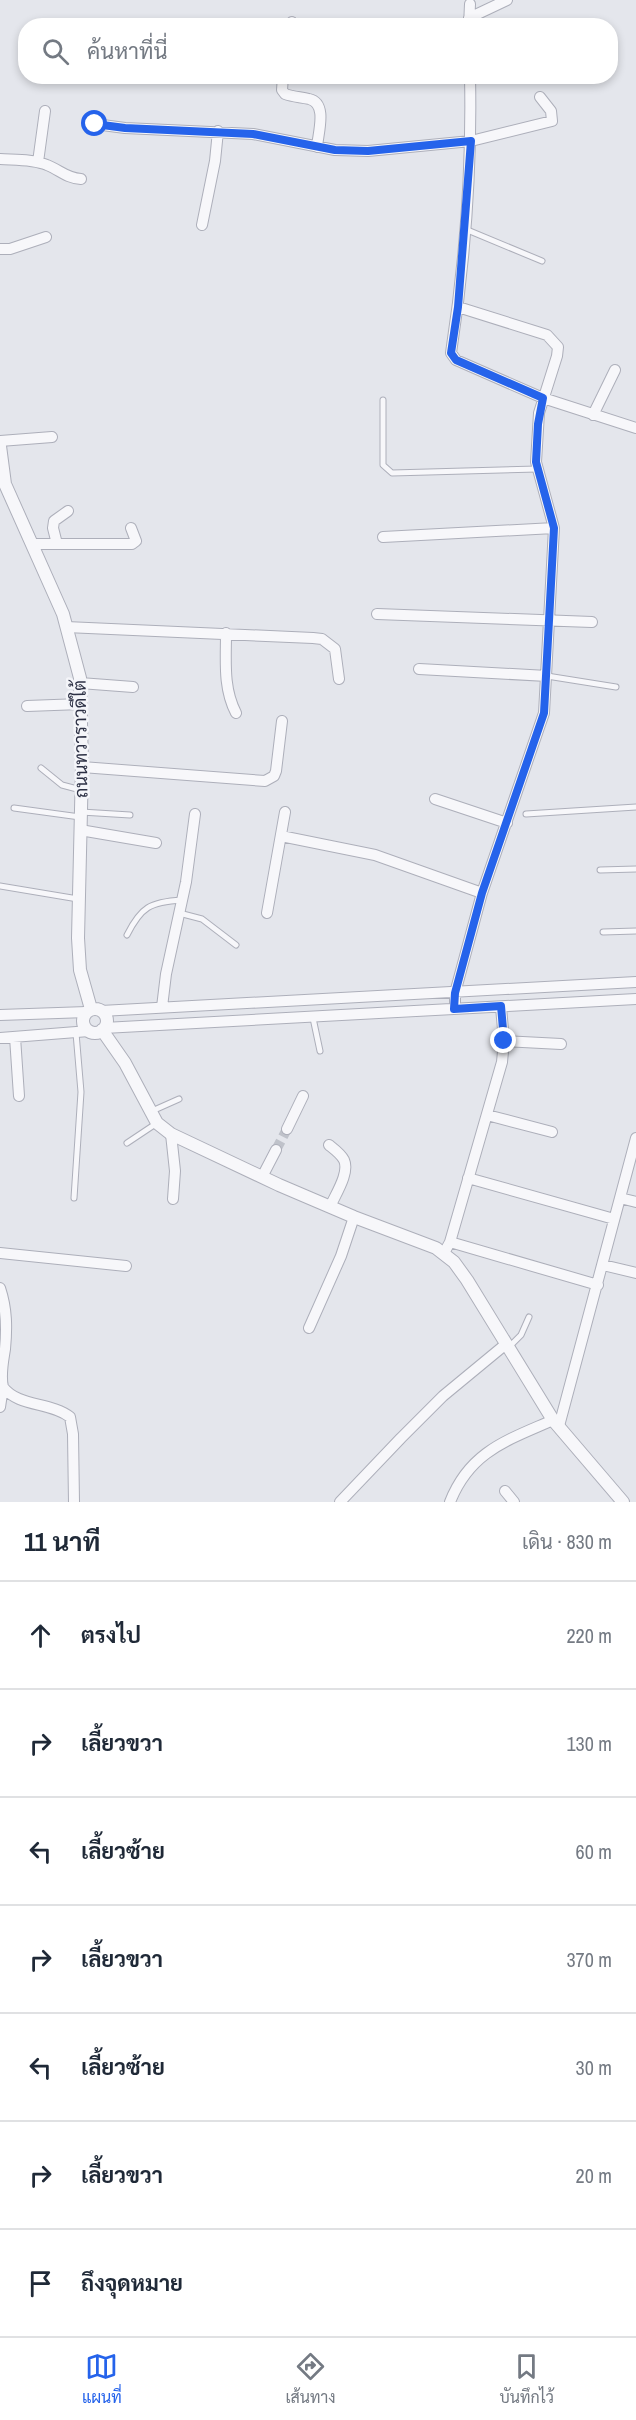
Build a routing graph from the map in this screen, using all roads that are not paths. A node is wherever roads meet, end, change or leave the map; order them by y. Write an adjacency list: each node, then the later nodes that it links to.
1 (507, 0): 4 (street)
2 (470, 4): 3 (street)
3 (469, 18)
4 (476, 18)
5 (282, 84): 12 (street)
6 (470, 84): 11 (street)
7 (540, 96): 11 (street)
8 (45, 111): 14 (street)
9 (95, 124): 10 (street)
10 (218, 131): 12 (street); 16 (street)
11 (471, 141): 12 (street); 17 (street)
12 (317, 147)
13 (0, 159): 14 (street)
14 (38, 162): 15 (street)
15 (81, 179)
16 (202, 225)
17 (465, 229): 20 (lane); 21 (street)
18 (46, 237): 19 (street)
19 (0, 249)
20 (542, 261)
21 (458, 307): 23 (street); 23 (street)
22 (615, 370): 25 (street)
23 (543, 398): 25 (street); 30 (street)
24 (383, 400): 30 (lane)
25 (593, 415): 26 (street)
26 (636, 428)
27 (52, 437): 28 (street)
28 (0, 441)
29 (0, 446): 35 (street, ถนนทวาราวดีใต้)
30 (537, 469): 33 (street)
31 (68, 511): 36 (street)
32 (131, 528): 36 (street)
33 (554, 528): 34 (street); 38 (street)
34 (383, 537)
35 (32, 544): 36 (street); 40 (street, ถนนทวาราวดีใต้)
36 (57, 544)
37 (377, 614): 38 (street)
38 (548, 619): 39 (street); 43 (street)
39 (592, 622)
40 (66, 627): 41 (street); 45 (street, ถนนทวาราวดีใต้)
41 (226, 633): 44 (street); 50 (street)
42 (420, 669): 43 (street)
43 (547, 676): 47 (lane); 63 (street)
44 (339, 679)
45 (80, 683): 46 (street); 48 (street, ถนนทวาราวดีใต้)
46 (134, 687)
47 (616, 687)
48 (81, 704): 49 (street); 52 (street, ถนนทวาราวดีใต้)
49 (27, 706)
50 (236, 713)
51 (282, 721): 52 (street)
52 (82, 766): 54 (street, ถนนทวาราวดีใต้)
53 (40, 768): 54 (lane)
54 (82, 790): 59 (street, ถนนทวาราวดีใต้)
55 (435, 799): 63 (street)
56 (636, 807): 61 (lane)
57 (14, 808): 59 (lane)
58 (285, 812): 65 (street)
59 (81, 814): 62 (lane); 64 (street, ถนนทวาราวดีใต้)
60 (195, 814): 72 (street)
61 (526, 814)
62 (130, 815)
63 (507, 823): 70 (street)
64 (80, 830): 66 (street); 71 (street, ถนนทวาราวดีใต้)
65 (282, 836): 70 (street); 74 (street)
66 (156, 843)
67 (636, 869): 68 (lane)
68 (600, 870)
69 (0, 886): 71 (lane)
70 (482, 893): 80 (street)
71 (78, 899): 85 (street, ถนนทวาราวดีใต้)
72 (182, 900): 73 (street); 77 (lane)
73 (179, 913): 78 (lane); 83 (street)
74 (267, 913)
75 (636, 931): 76 (lane)
76 (603, 932)
77 (127, 935)
78 (236, 945)
79 (636, 982): 80 (street)
80 (455, 993): 83 (street); 84 (street)
81 (636, 999): 82 (street)
82 (501, 1006): 84 (street); 92 (street)
83 (162, 1007): 85 (street)
84 (454, 1009): 87 (street)
85 (93, 1011): 86 (street); 88 (street); 89 (street)
86 (0, 1015)
87 (313, 1018): 88 (street); 94 (lane)
88 (103, 1029): 89 (street); 99 (street)
89 (82, 1032): 90 (street); 109 (lane)
90 (15, 1037): 91 (street); 95 (street)
91 (0, 1038)
92 (504, 1041): 93 (street); 98 (street)
93 (561, 1044)
94 (320, 1051)
95 (19, 1096)
96 (303, 1096): 100 (street)
97 (179, 1099): 99 (lane)
98 (487, 1115): 101 (street); 108 (street)
99 (153, 1117): 102 (street); 104 (lane)
100 (287, 1130)
101 (552, 1132)
102 (171, 1134): 107 (street); 110 (street)
103 (636, 1138): 111 (street)
104 (127, 1143)
105 (330, 1145): 113 (street)
106 (276, 1150): 107 (street)
107 (262, 1177): 113 (street)
108 (468, 1178): 115 (street); 116 (street)
109 (74, 1198)
110 (173, 1198)
111 (620, 1198): 112 (street); 115 (street)
112 (636, 1202)
113 (330, 1207): 114 (street)
114 (354, 1217): 116 (street); 124 (street)
115 (614, 1219): 118 (street)
116 (447, 1248): 121 (street); 125 (street)
117 (0, 1253): 119 (street)
118 (603, 1264): 120 (street); 121 (street)
119 (126, 1266)
120 (636, 1273)
121 (598, 1285): 128 (street)
122 (0, 1288): 126 (street)
123 (529, 1317): 125 (lane)
124 (309, 1328)
125 (508, 1346): 128 (street); 131 (street)
126 (3, 1387): 127 (street); 130 (street)
127 (0, 1407)
128 (556, 1423): 132 (street); 134 (street)
129 (505, 1491): 133 (street)
130 (74, 1502)
131 (340, 1502)
132 (450, 1502)
133 (514, 1502)
134 (623, 1502)

